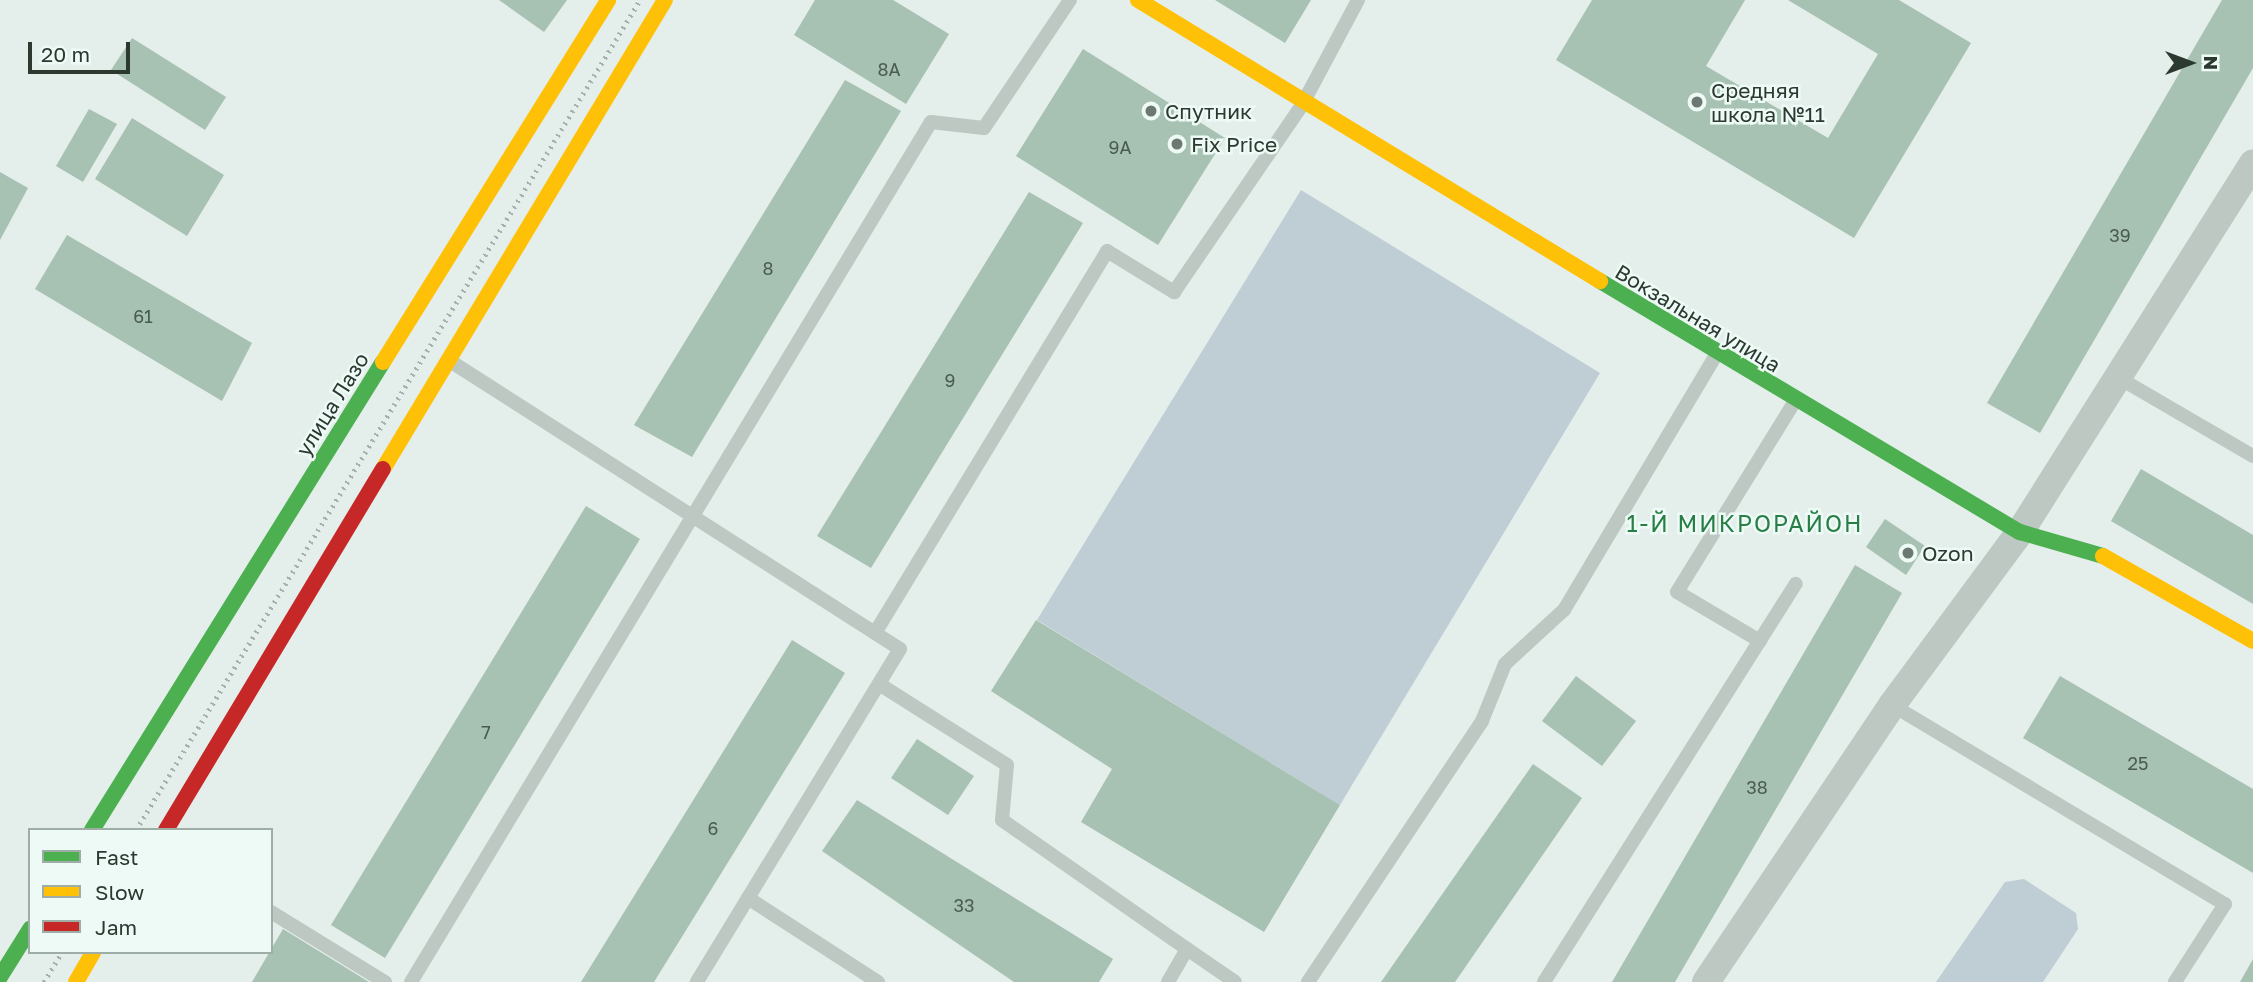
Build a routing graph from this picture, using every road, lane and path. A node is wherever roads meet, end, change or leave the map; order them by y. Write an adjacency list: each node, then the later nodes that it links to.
1 (608, 0): 21 (main road, улица Лазо)
2 (665, 0): 9 (main road)
3 (1070, 0): 13 (lane)
4 (1138, 0): 6 (main road, Вокзальная улица)
5 (1358, 0): 6 (lane)
6 (1302, 105): 8 (main road, Вокзальная улица); 16 (lane)
7 (2253, 164): 10 (street)
8 (1716, 354): 11 (main road, Вокзальная улица); 36 (lane)
9 (449, 360): 13 (lane); 22 (main road)
10 (2119, 378): 12 (lane); 14 (street)
11 (1795, 401): 14 (main road, Вокзальная улица); 17 (lane)
12 (2253, 456)
13 (693, 517): 16 (lane); 31 (lane)
14 (2020, 532): 18 (main road, Вокзальная улица); 20 (street)
15 (1796, 584): 17 (lane)
16 (875, 633): 19 (lane)
17 (1760, 641): 37 (lane)
18 (2253, 641)
19 (879, 684): 23 (lane); 26 (lane)
20 (1892, 705): 38 (street); 39 (lane)
21 (93, 828)
22 (167, 828)
23 (748, 898): 32 (lane); 33 (lane)
24 (273, 913): 30 (lane)
25 (28, 932): 28 (main road)
26 (1187, 949): 34 (lane); 35 (lane)
27 (92, 954): 29 (main road)
28 (0, 977)
29 (76, 982)
30 (385, 982)
31 (411, 982)
32 (697, 982)
33 (878, 982)
34 (1168, 982)
35 (1235, 982)
36 (1308, 982)
37 (1544, 982)
38 (1706, 982)
39 (2175, 982)

